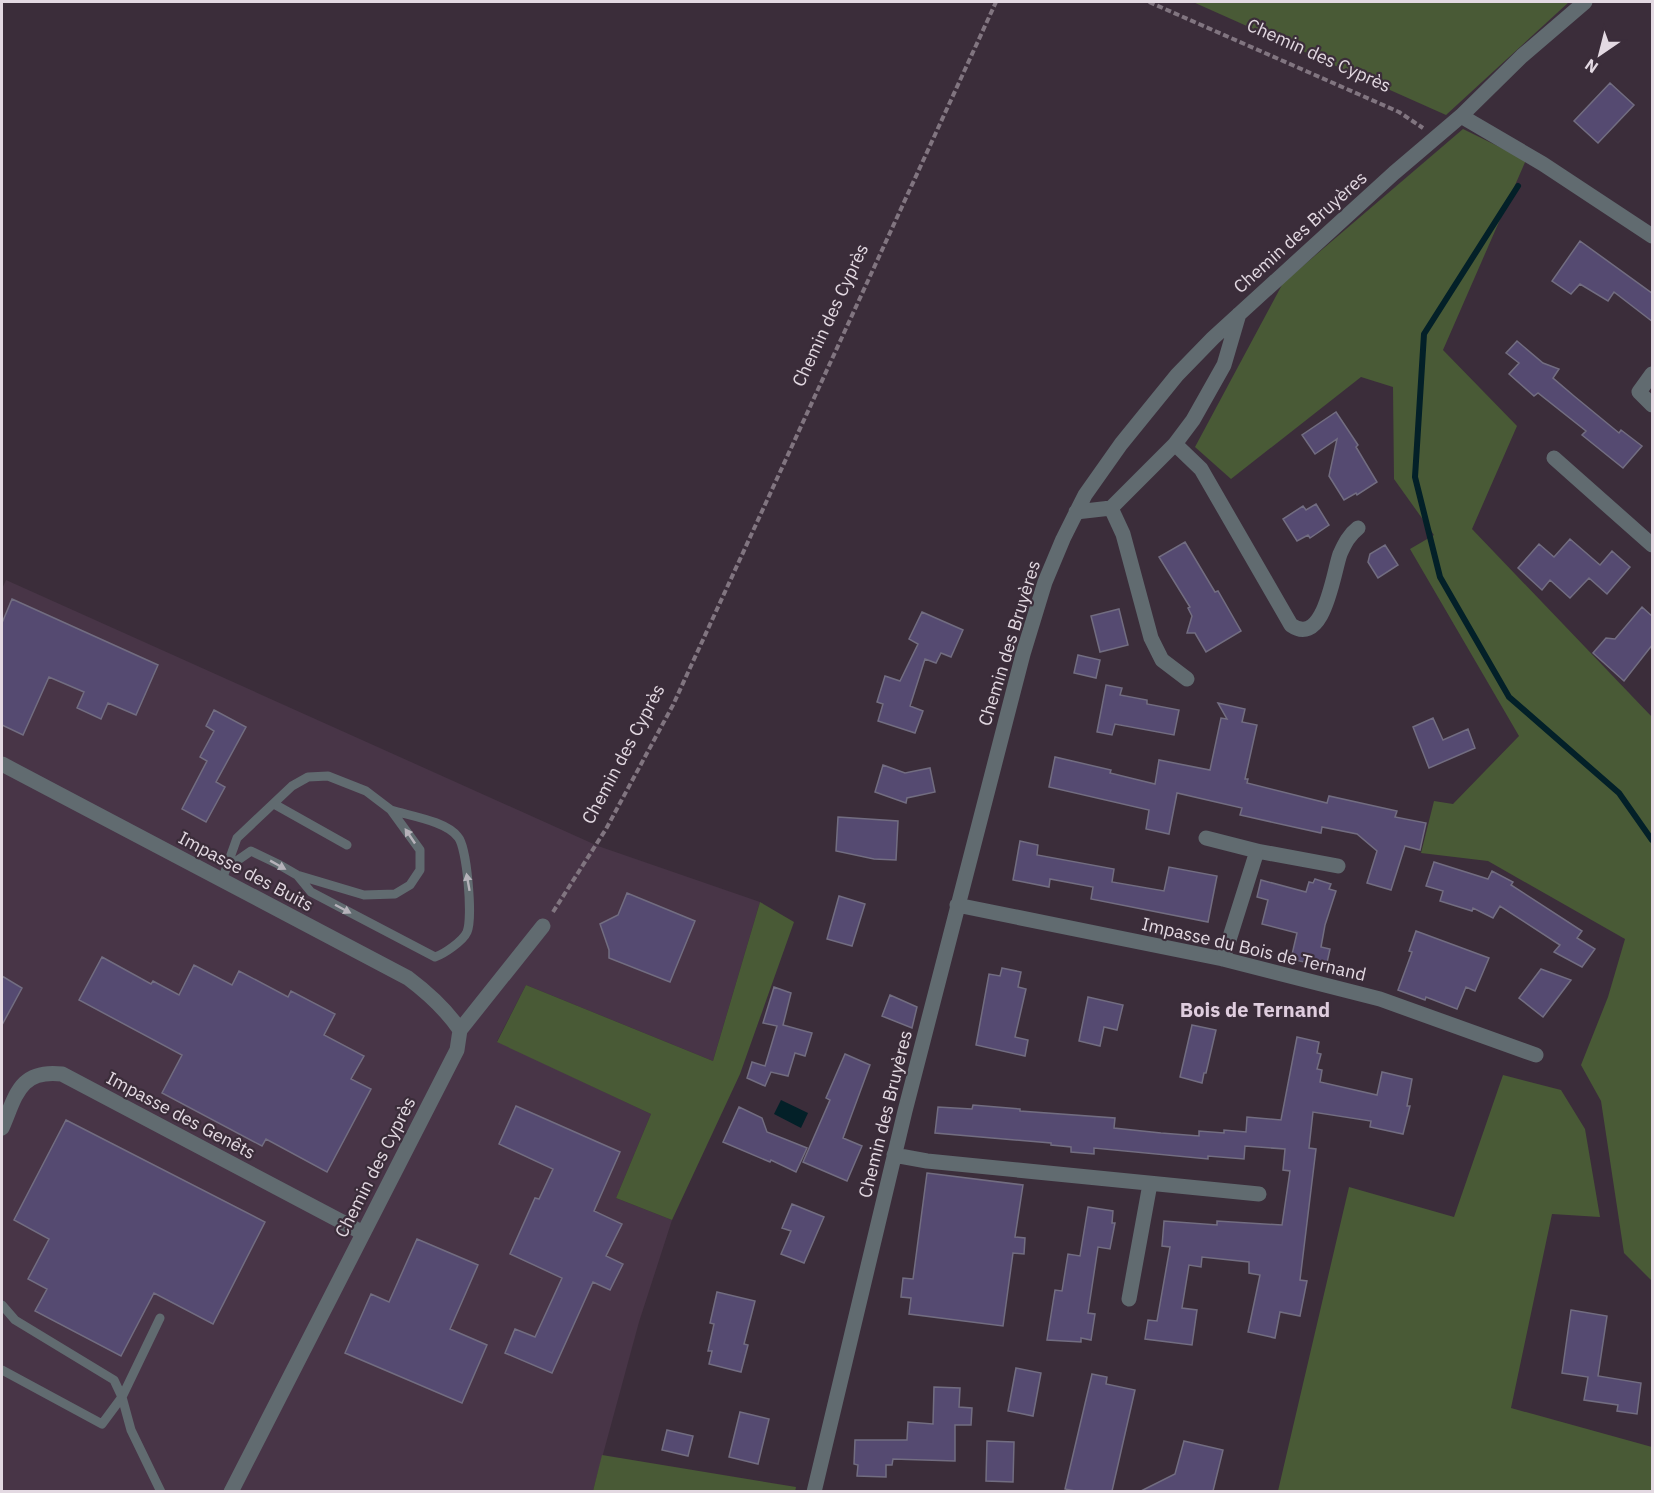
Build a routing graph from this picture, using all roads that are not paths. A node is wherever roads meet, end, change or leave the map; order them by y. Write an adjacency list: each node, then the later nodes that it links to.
1 (1585, 2): 2 (street, Chemin des Bruyères)
2 (1461, 116): 3 (street); 4 (street, Chemin des Bruyères)
3 (1653, 236)
4 (1239, 314): 7 (street); 10 (street, Chemin des Bruyères)
5 (1653, 374): 6 (street)
6 (1653, 405)
7 (1175, 444): 9 (street); 11 (street)
8 (1554, 458): 12 (street)
9 (1111, 508): 10 (street); 13 (street)
10 (1076, 513): 23 (street, Chemin des Bruyères)
11 (1358, 528)
12 (1653, 545)
13 (1186, 679)
14 (2, 764): 21 (street, Impasse des Buits)
15 (274, 804): 16 (lane); 18 (lane); 21 (lane)
16 (391, 810): 22 (lane, one-way to 16); 22 (lane, one-way to 16)
17 (1206, 838): 19 (street)
18 (347, 845)
19 (1257, 851): 20 (street); 25 (street)
20 (1338, 866)
21 (225, 873): 22 (lane, one-way to 22); 26 (street, Impasse des Buits)
22 (297, 875)
23 (957, 905): 25 (street, Impasse du Bois de Ternand); 29 (street, Chemin des Bruyères)
24 (543, 926): 26 (street, Chemin des Cyprès)
25 (1223, 959): 27 (street, Impasse du Bois de Ternand)
26 (460, 1030): 32 (street, Chemin des Cyprès)
27 (1536, 1055)
28 (2, 1128): 32 (street, Impasse des Genêts)
29 (894, 1155): 30 (street); 40 (street, Chemin des Bruyères)
30 (1150, 1184): 31 (street); 33 (street)
31 (1259, 1194)
32 (363, 1233): 39 (street, Chemin des Cyprès)
33 (1129, 1299)
34 (2, 1305): 37 (lane)
35 (160, 1318): 37 (lane)
36 (2, 1370): 37 (lane)
37 (122, 1397): 38 (lane)
38 (162, 1491)
39 (231, 1491)
40 (814, 1491)

